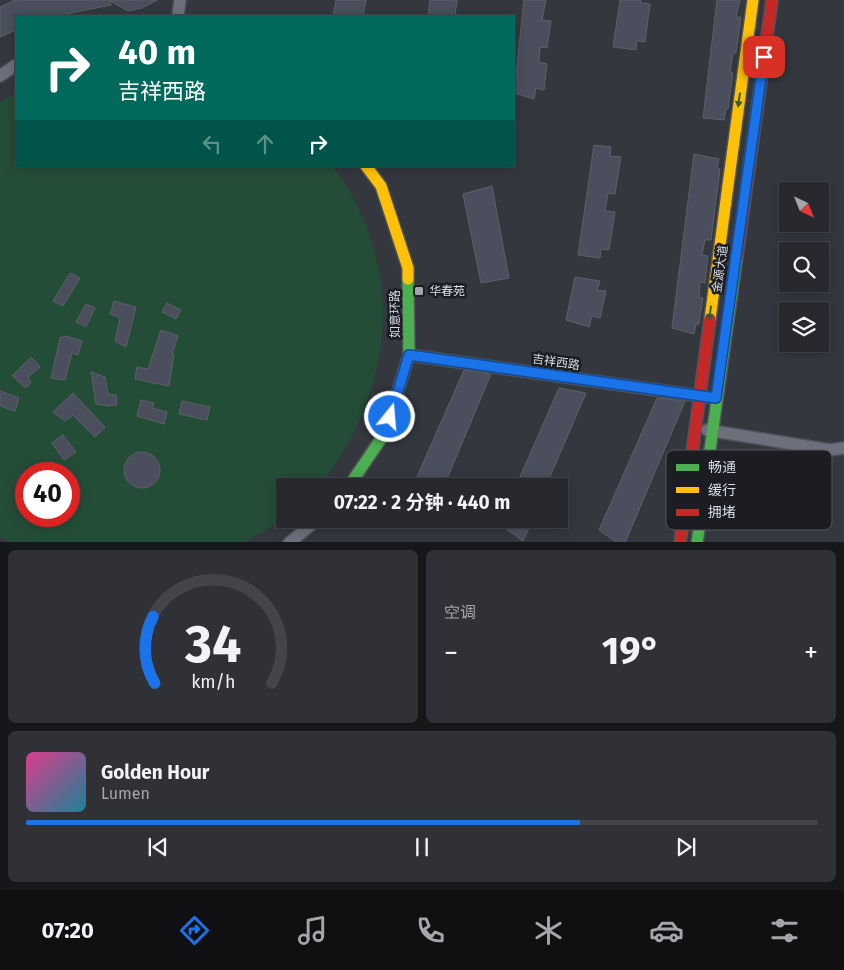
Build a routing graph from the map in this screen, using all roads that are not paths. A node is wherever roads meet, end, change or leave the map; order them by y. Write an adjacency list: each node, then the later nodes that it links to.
1 (180, 0): 4 (street)
2 (753, 0): 9 (street, 金源大道, one-way to 9)
3 (772, 0): 10 (street, 金源大道)
4 (178, 15)
5 (15, 66): 6 (street)
6 (0, 76)
7 (367, 167): 8 (street, 如意环路)
8 (409, 355): 9 (street, 吉祥西路); 16 (street, 如意环路)
9 (699, 396): 10 (street, 吉祥西路); 11 (street, 金源大道)
10 (716, 398): 12 (street, 金源大道)
11 (695, 428): 12 (street); 14 (street, 金源大道)
12 (712, 431): 13 (street); 15 (street, 金源大道)
13 (844, 448)
14 (692, 450)
15 (709, 450)
16 (354, 478)
17 (307, 528): 18 (street)
18 (289, 542)

